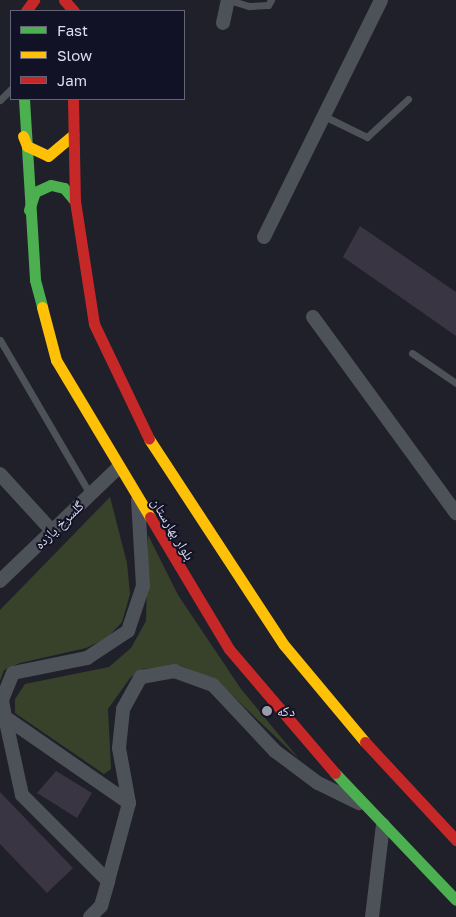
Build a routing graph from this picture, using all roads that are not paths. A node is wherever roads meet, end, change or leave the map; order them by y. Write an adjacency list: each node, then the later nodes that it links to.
1 (64, 0): 5 (street)
2 (229, 0): 3 (lane); 6 (street)
3 (271, 0)
4 (381, 0): 12 (street)
5 (73, 10)
6 (223, 23)
7 (10, 90): 8 (lane)
8 (0, 100)
9 (24, 100): 14 (street, بلوار بهارستان)
10 (73, 100): 13 (street, بلوار بهارستان)
11 (408, 100): 12 (lane)
12 (324, 116): 17 (street)
13 (73, 135): 14 (street); 15 (street, بلوار بهارستان)
14 (23, 136): 16 (street, بلوار بهارستان)
15 (75, 201): 16 (street); 33 (street, بلوار بهارستان)
16 (29, 210): 22 (street, بلوار بهارستان)
17 (264, 237)
18 (312, 317): 26 (street)
19 (0, 340): 24 (lane)
20 (412, 354): 21 (lane)
21 (456, 383)
22 (118, 468): 24 (street, گلسرخ یازده); 25 (street, بلوار بهارستان)
23 (0, 474): 27 (street)
24 (90, 494): 27 (street, گلسرخ یازده)
25 (138, 500): 29 (street); 31 (street, بلوار بهارستان)
26 (456, 513)
27 (52, 531): 28 (street, گلسرخ یازده)
28 (0, 581)
29 (4, 717): 30 (street); 34 (street)
30 (128, 803): 31 (street); 34 (street)
31 (364, 806): 32 (street, بلوار بهارستان)
32 (383, 824): 35 (street, بلوار بهارستان); 37 (street)
33 (456, 840)
34 (108, 881): 36 (street)
35 (456, 900)
36 (90, 917)
37 (372, 917)

